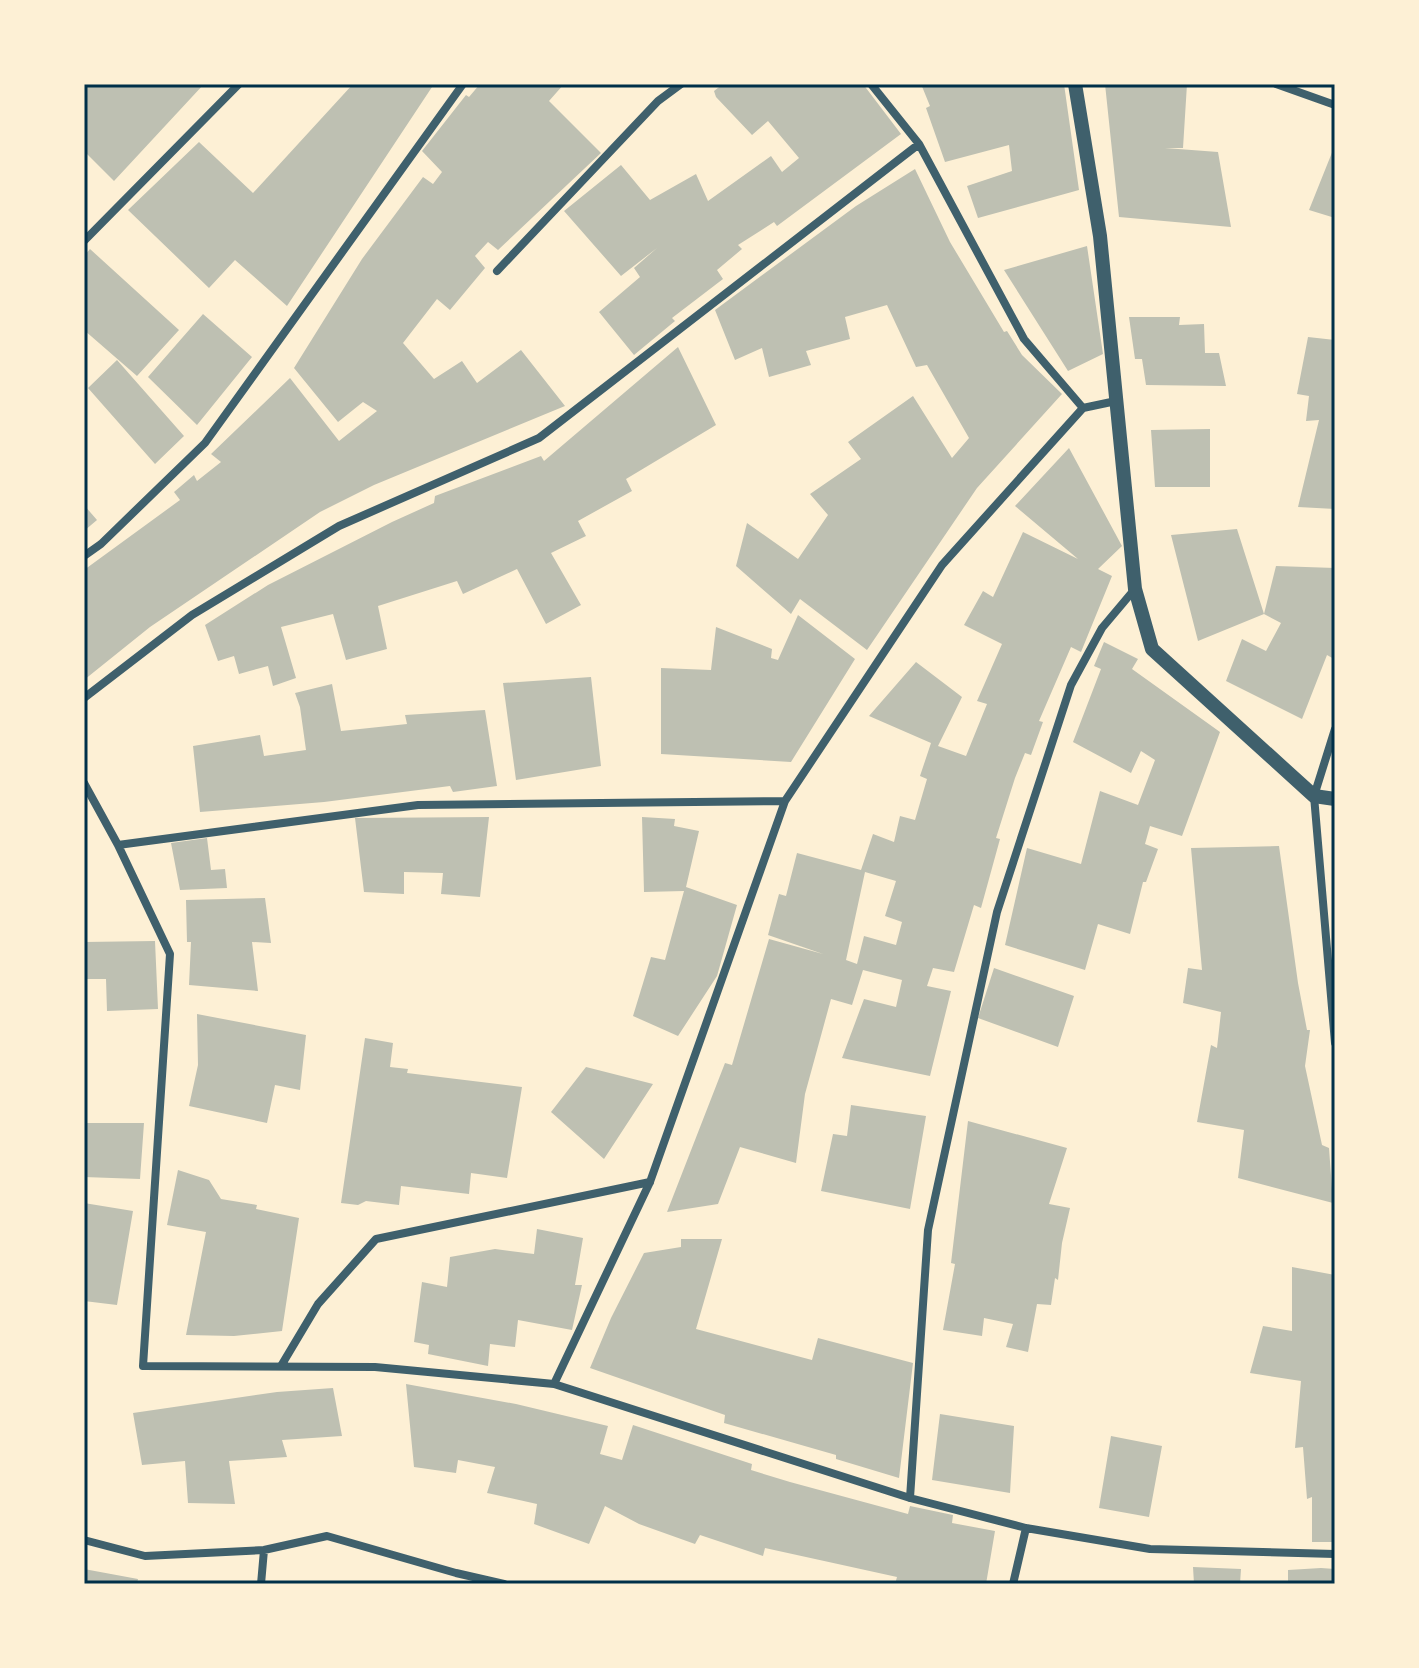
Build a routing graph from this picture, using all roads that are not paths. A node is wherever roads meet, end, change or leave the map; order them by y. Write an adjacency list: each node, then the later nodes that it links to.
1 (239, 84): 9 (street)
2 (463, 84): 13 (street)
3 (681, 84): 10 (street)
4 (871, 84): 8 (street)
5 (1075, 84): 11 (street)
6 (1276, 84): 7 (street)
7 (1335, 105)
8 (919, 144): 12 (street); 15 (street)
9 (84, 241)
10 (497, 271)
11 (1116, 401): 12 (street); 14 (street)
12 (1083, 408): 20 (street)
13 (84, 556)
14 (1135, 589): 18 (street); 26 (street)
15 (84, 698)
16 (1335, 729): 18 (street)
17 (84, 783): 21 (street)
18 (1314, 796): 19 (street); 22 (street)
19 (1335, 799)
20 (785, 801): 21 (street); 23 (street)
21 (118, 845): 24 (street)
22 (1335, 1043)
23 (650, 1182): 24 (street); 25 (street)
24 (281, 1366): 25 (street)
25 (554, 1384): 26 (street)
26 (910, 1498): 27 (street)
27 (1026, 1528): 30 (street); 33 (street)
28 (84, 1540): 29 (street)
29 (264, 1550): 31 (street); 32 (street)
30 (1335, 1554)
31 (261, 1584)
32 (504, 1584)
33 (1013, 1584)

